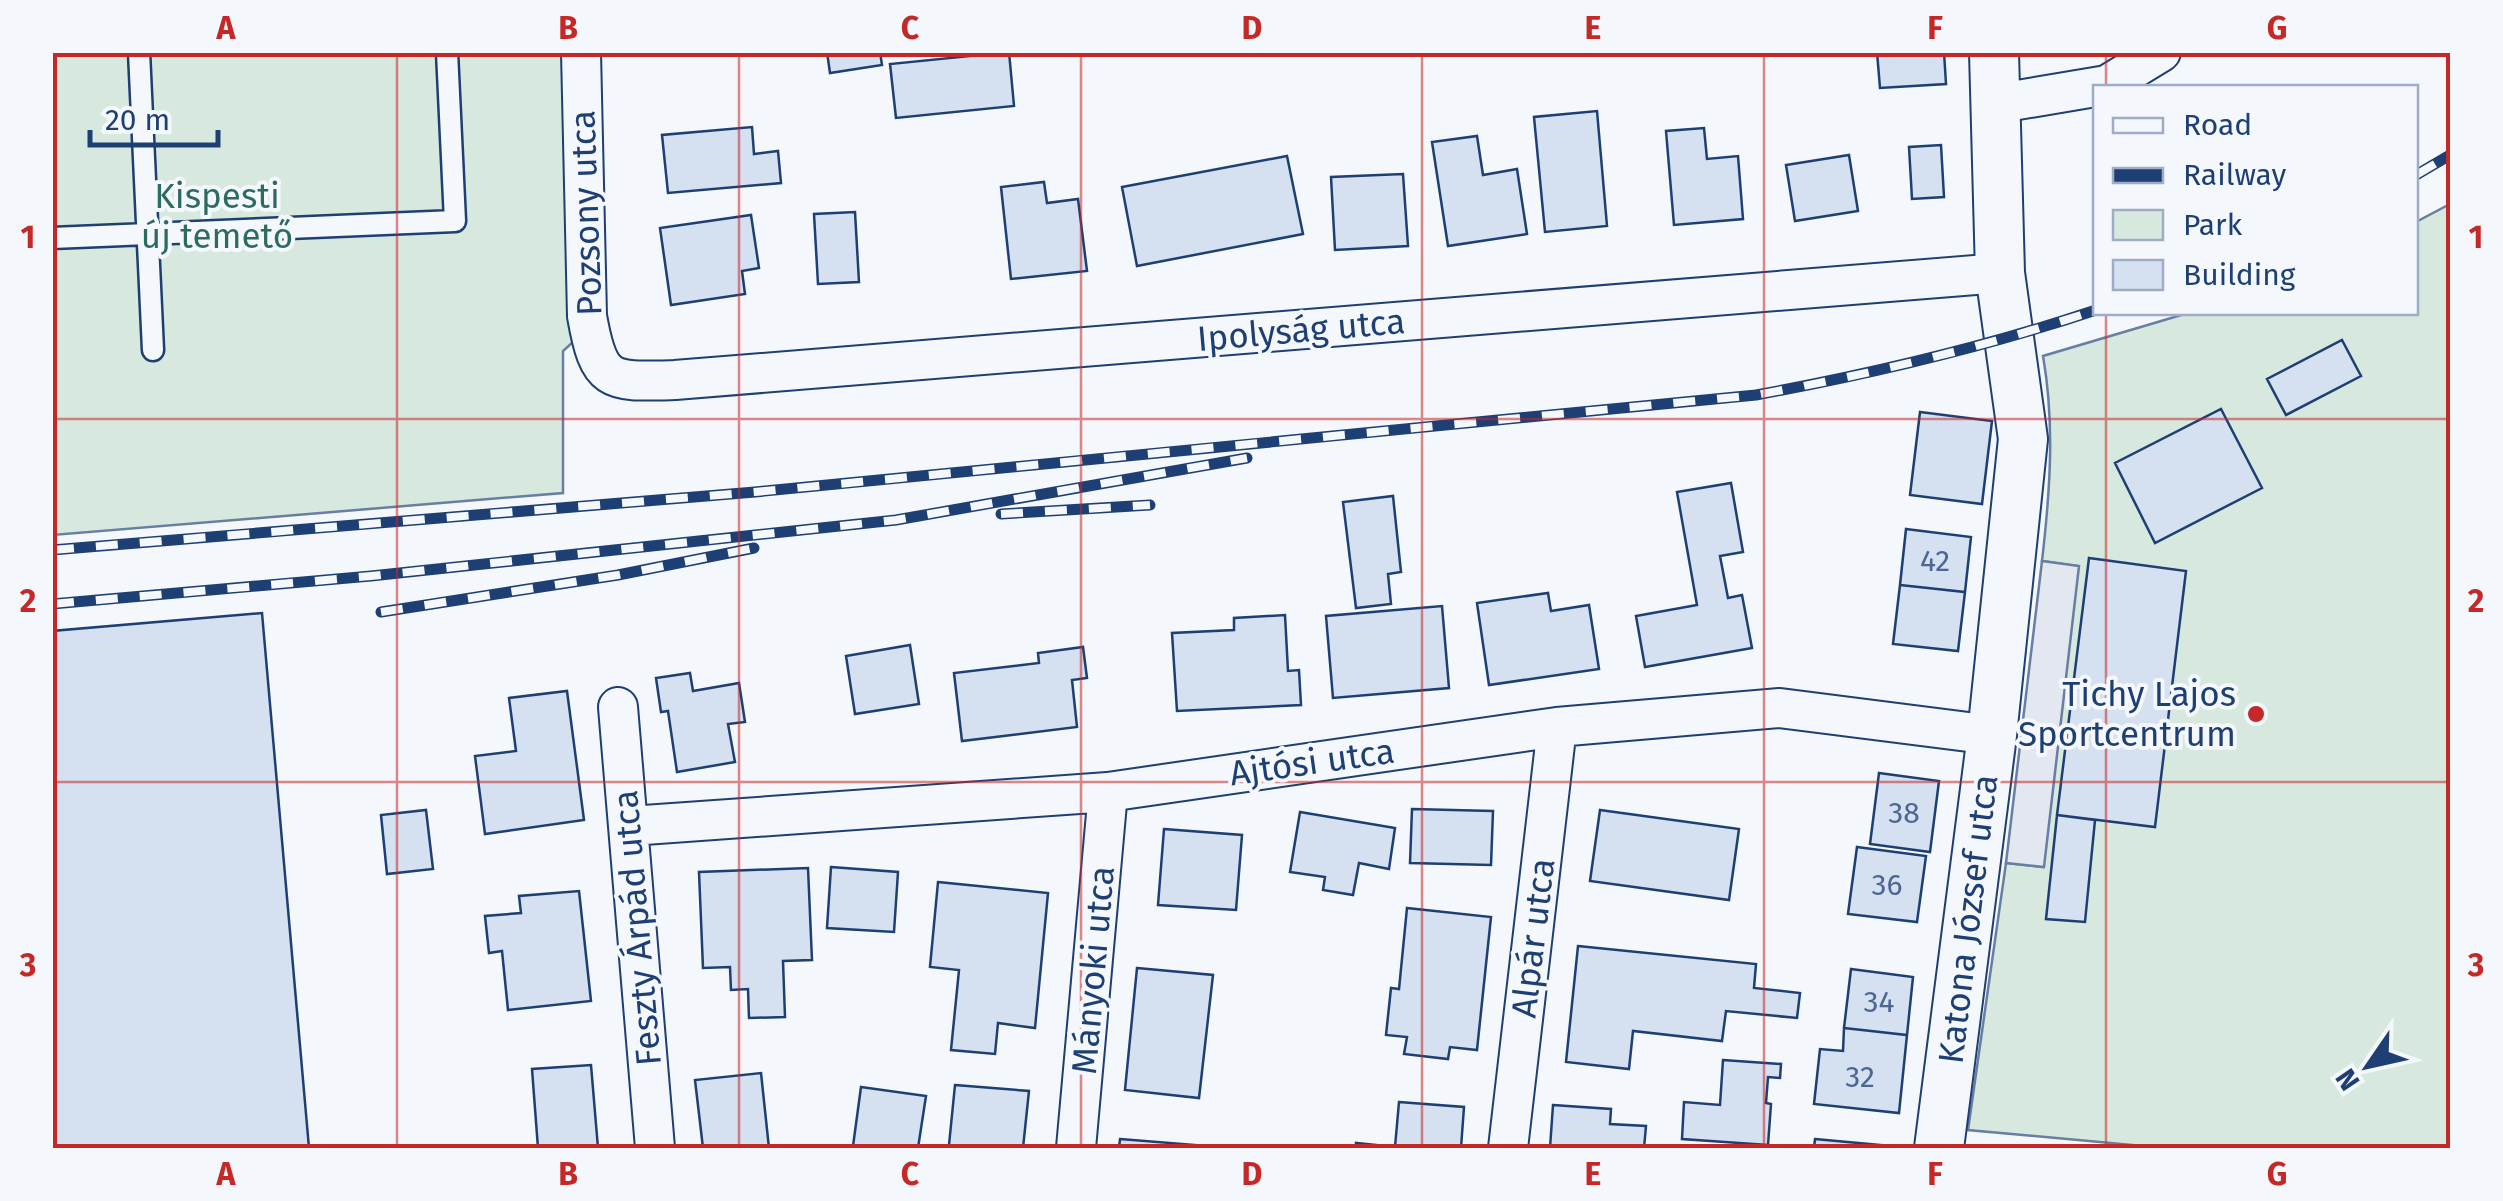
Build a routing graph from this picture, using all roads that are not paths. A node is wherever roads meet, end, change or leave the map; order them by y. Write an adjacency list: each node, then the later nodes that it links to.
1 (138, 52): 9 (lane)
2 (447, 52): 9 (lane)
3 (581, 52): 13 (street, Pozsony utca)
4 (1994, 52): 8 (street, Katona József utca)
5 (2161, 52): 6 (street)
6 (2107, 85)
7 (2093, 87): 8 (street)
8 (1994, 104): 11 (street, Katona József utca)
9 (147, 234): 10 (lane); 12 (lane)
10 (52, 238)
11 (2000, 273): 13 (street, Ipolyság utca); 16 (street, Katona József utca)
12 (153, 350)
13 (604, 370)
14 (618, 707): 18 (street, Feszty Árpád utca)
15 (1557, 726): 16 (street, Ajtósi utca); 17 (street, Ajtósi utca); 21 (street, Alpár utca)
16 (1992, 736): 22 (street, Katona József utca)
17 (1108, 792): 18 (street, Ajtósi utca); 20 (street, Mányoki utca)
18 (630, 826): 19 (street, Feszty Árpád utca)
19 (656, 1148)
20 (1076, 1148)
21 (1508, 1148)
22 (1939, 1148)

